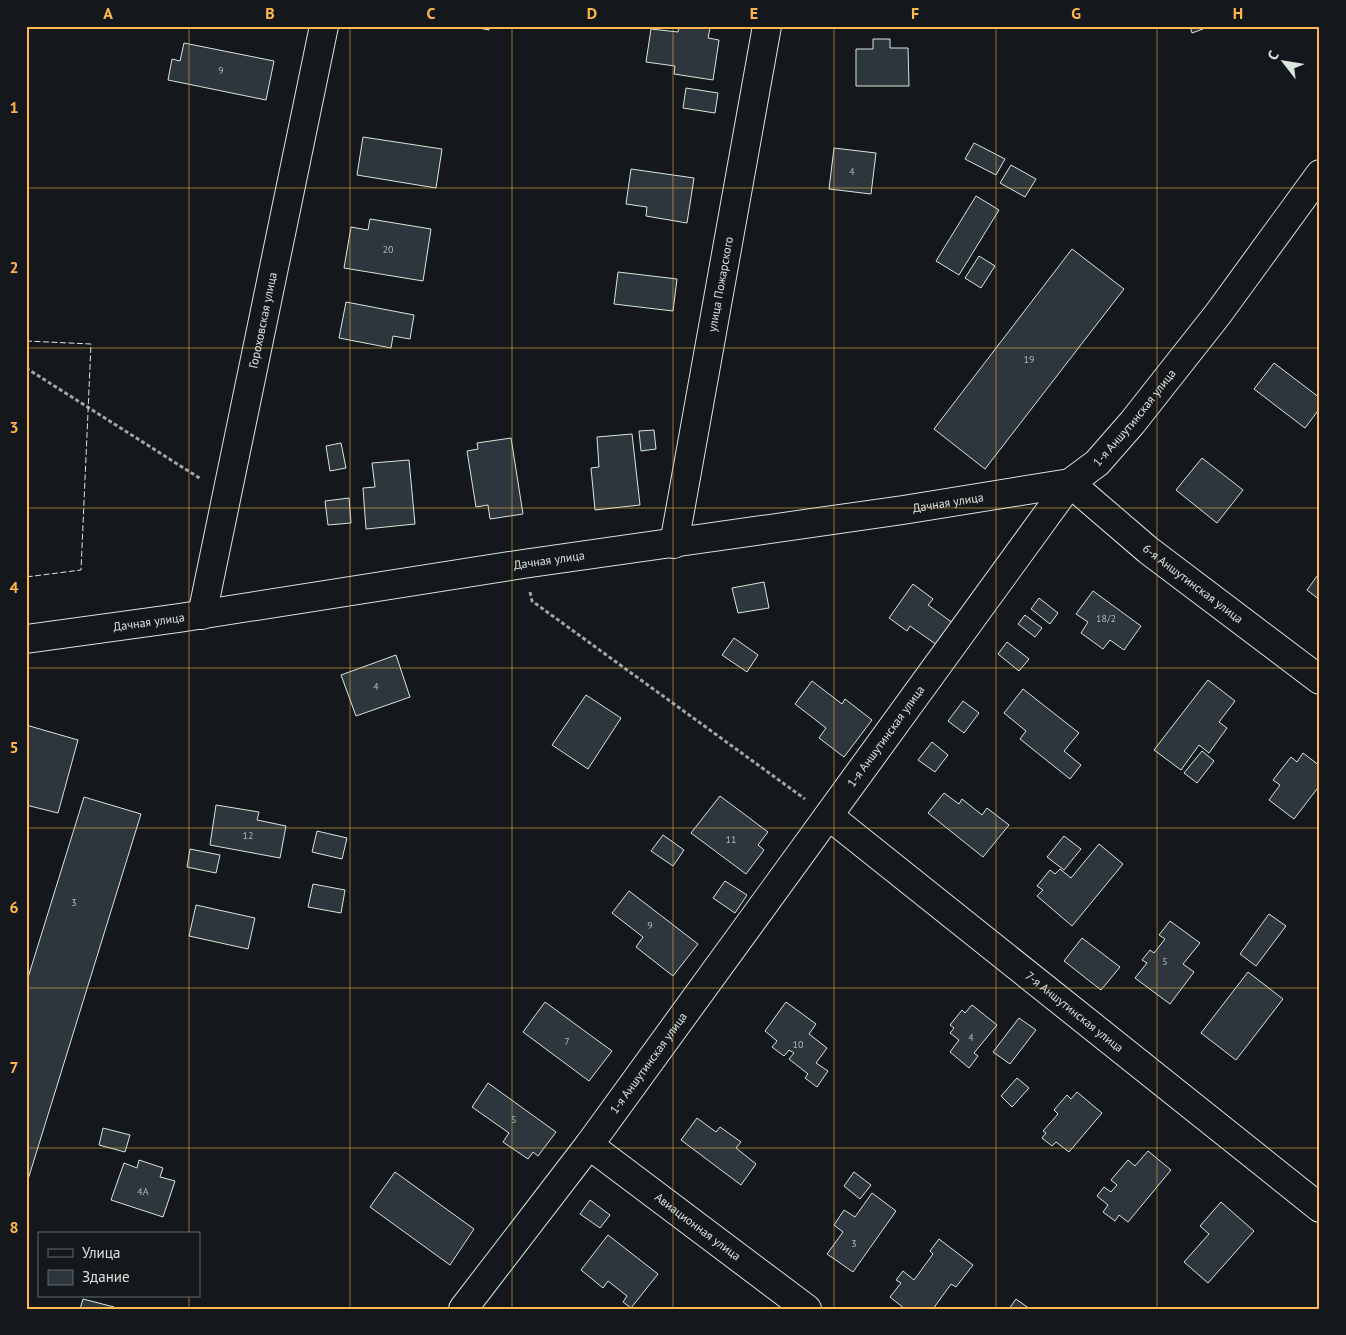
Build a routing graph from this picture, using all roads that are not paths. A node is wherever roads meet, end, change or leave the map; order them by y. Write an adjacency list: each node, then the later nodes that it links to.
1 (324, 26): 6 (street, Гороховская улица)
2 (767, 26): 5 (street, улица Пожарского)
3 (1320, 174): 4 (street, 1-я Аншутинская улица)
4 (1070, 483): 5 (street, Дачная улица); 8 (street, 6-я Аншутинская улица); 9 (street, 1-я Аншутинская улица)
5 (674, 544): 6 (street, Дачная улица)
6 (202, 615): 7 (street, Дачная улица)
7 (26, 639)
8 (1320, 680)
9 (830, 816): 10 (street, 1-я Аншутинская улица); 11 (street, 7-я Аншутинская улица)
10 (590, 1145): 12 (street, 1-я Аншутинская улица); 13 (street, Авиационная улица)
11 (1320, 1208)
12 (463, 1309)
13 (808, 1309)

